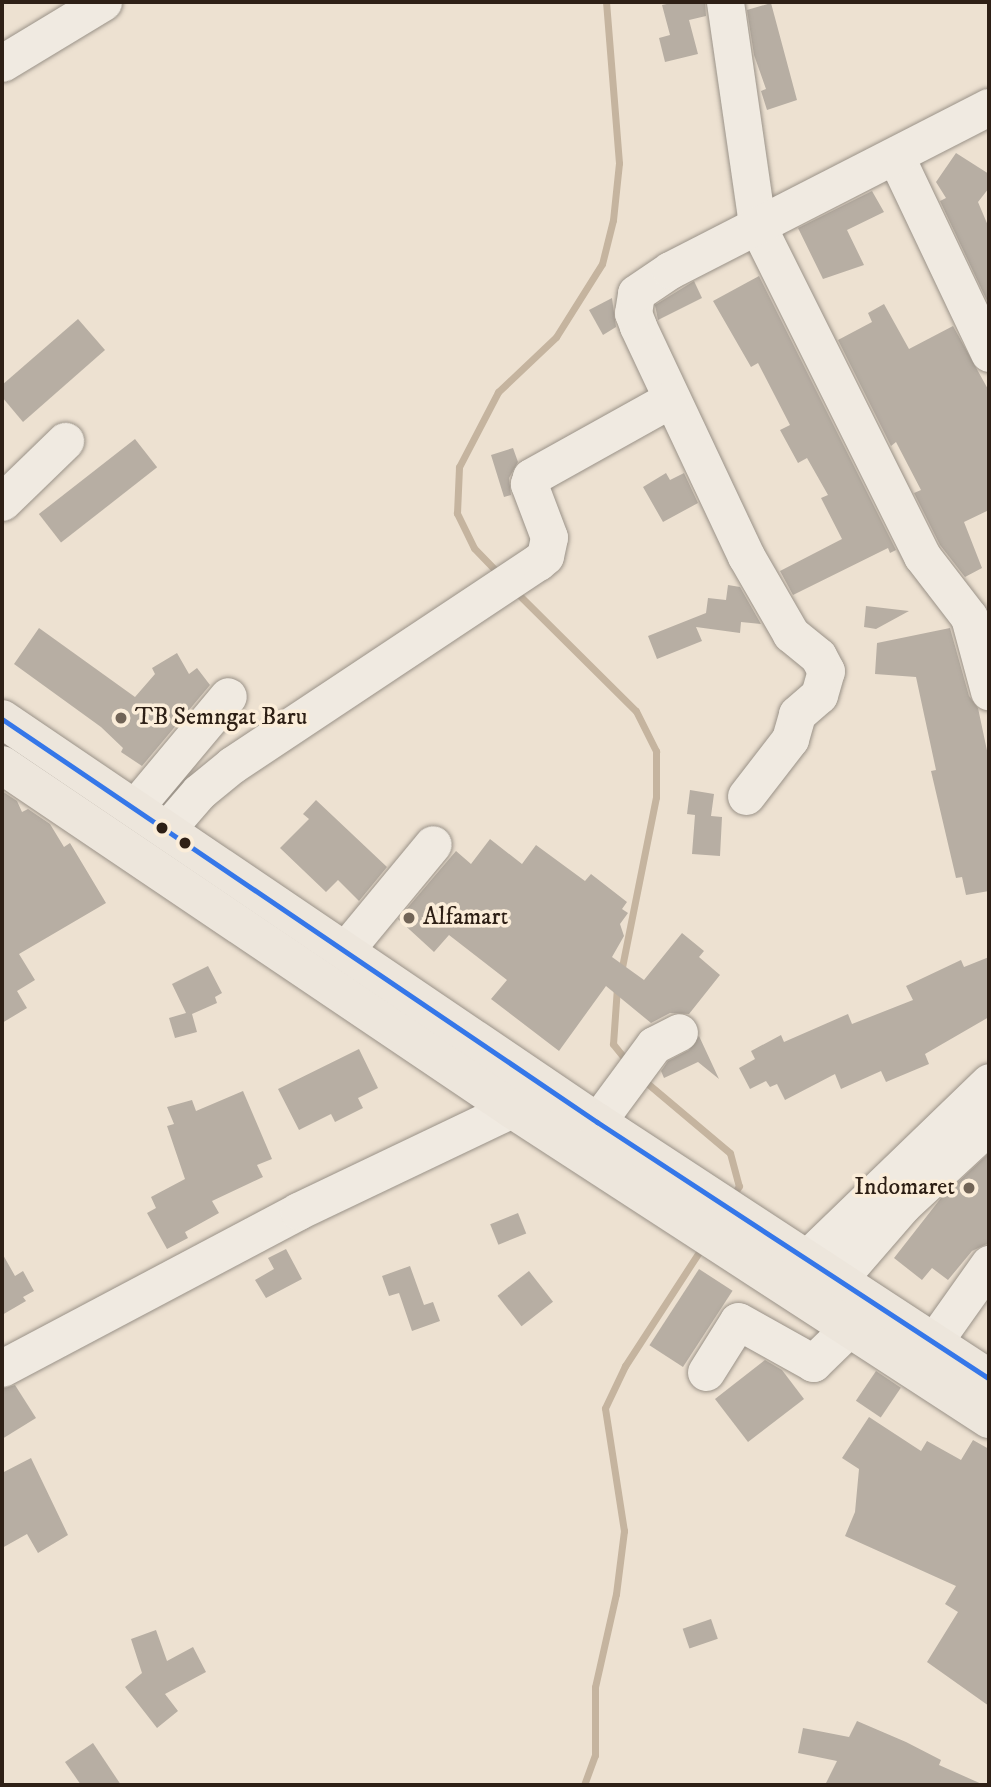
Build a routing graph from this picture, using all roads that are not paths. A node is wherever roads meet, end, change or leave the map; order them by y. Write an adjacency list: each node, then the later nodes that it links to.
1 (103, 2): 3 (street)
2 (725, 2): 6 (street)
3 (2, 63)
4 (989, 107): 5 (street)
5 (896, 157): 6 (street); 7 (street)
6 (757, 225): 8 (street); 11 (street)
7 (989, 353)
8 (671, 399): 16 (street); 18 (street)
9 (65, 441): 10 (street)
10 (2, 502)
11 (979, 612): 12 (street)
12 (989, 691)
13 (228, 696): 17 (street)
14 (2, 719): 17 (highway)
15 (2, 765): 23 (highway)
16 (746, 796)
17 (136, 806): 18 (highway)
18 (167, 829): 20 (highway)
19 (433, 844): 20 (street)
20 (346, 949): 24 (highway)
21 (679, 1032): 24 (street)
22 (989, 1082): 26 (street)
23 (512, 1108): 26 (highway); 31 (street)
24 (597, 1122): 26 (highway)
25 (989, 1125): 28 (street)
26 (788, 1259): 28 (highway); 29 (highway)
27 (989, 1264): 30 (street)
28 (838, 1280): 30 (highway)
29 (851, 1326): 32 (street); 34 (highway)
30 (933, 1343): 33 (highway)
31 (2, 1368)
32 (706, 1372)
33 (989, 1379)
34 (989, 1419)

